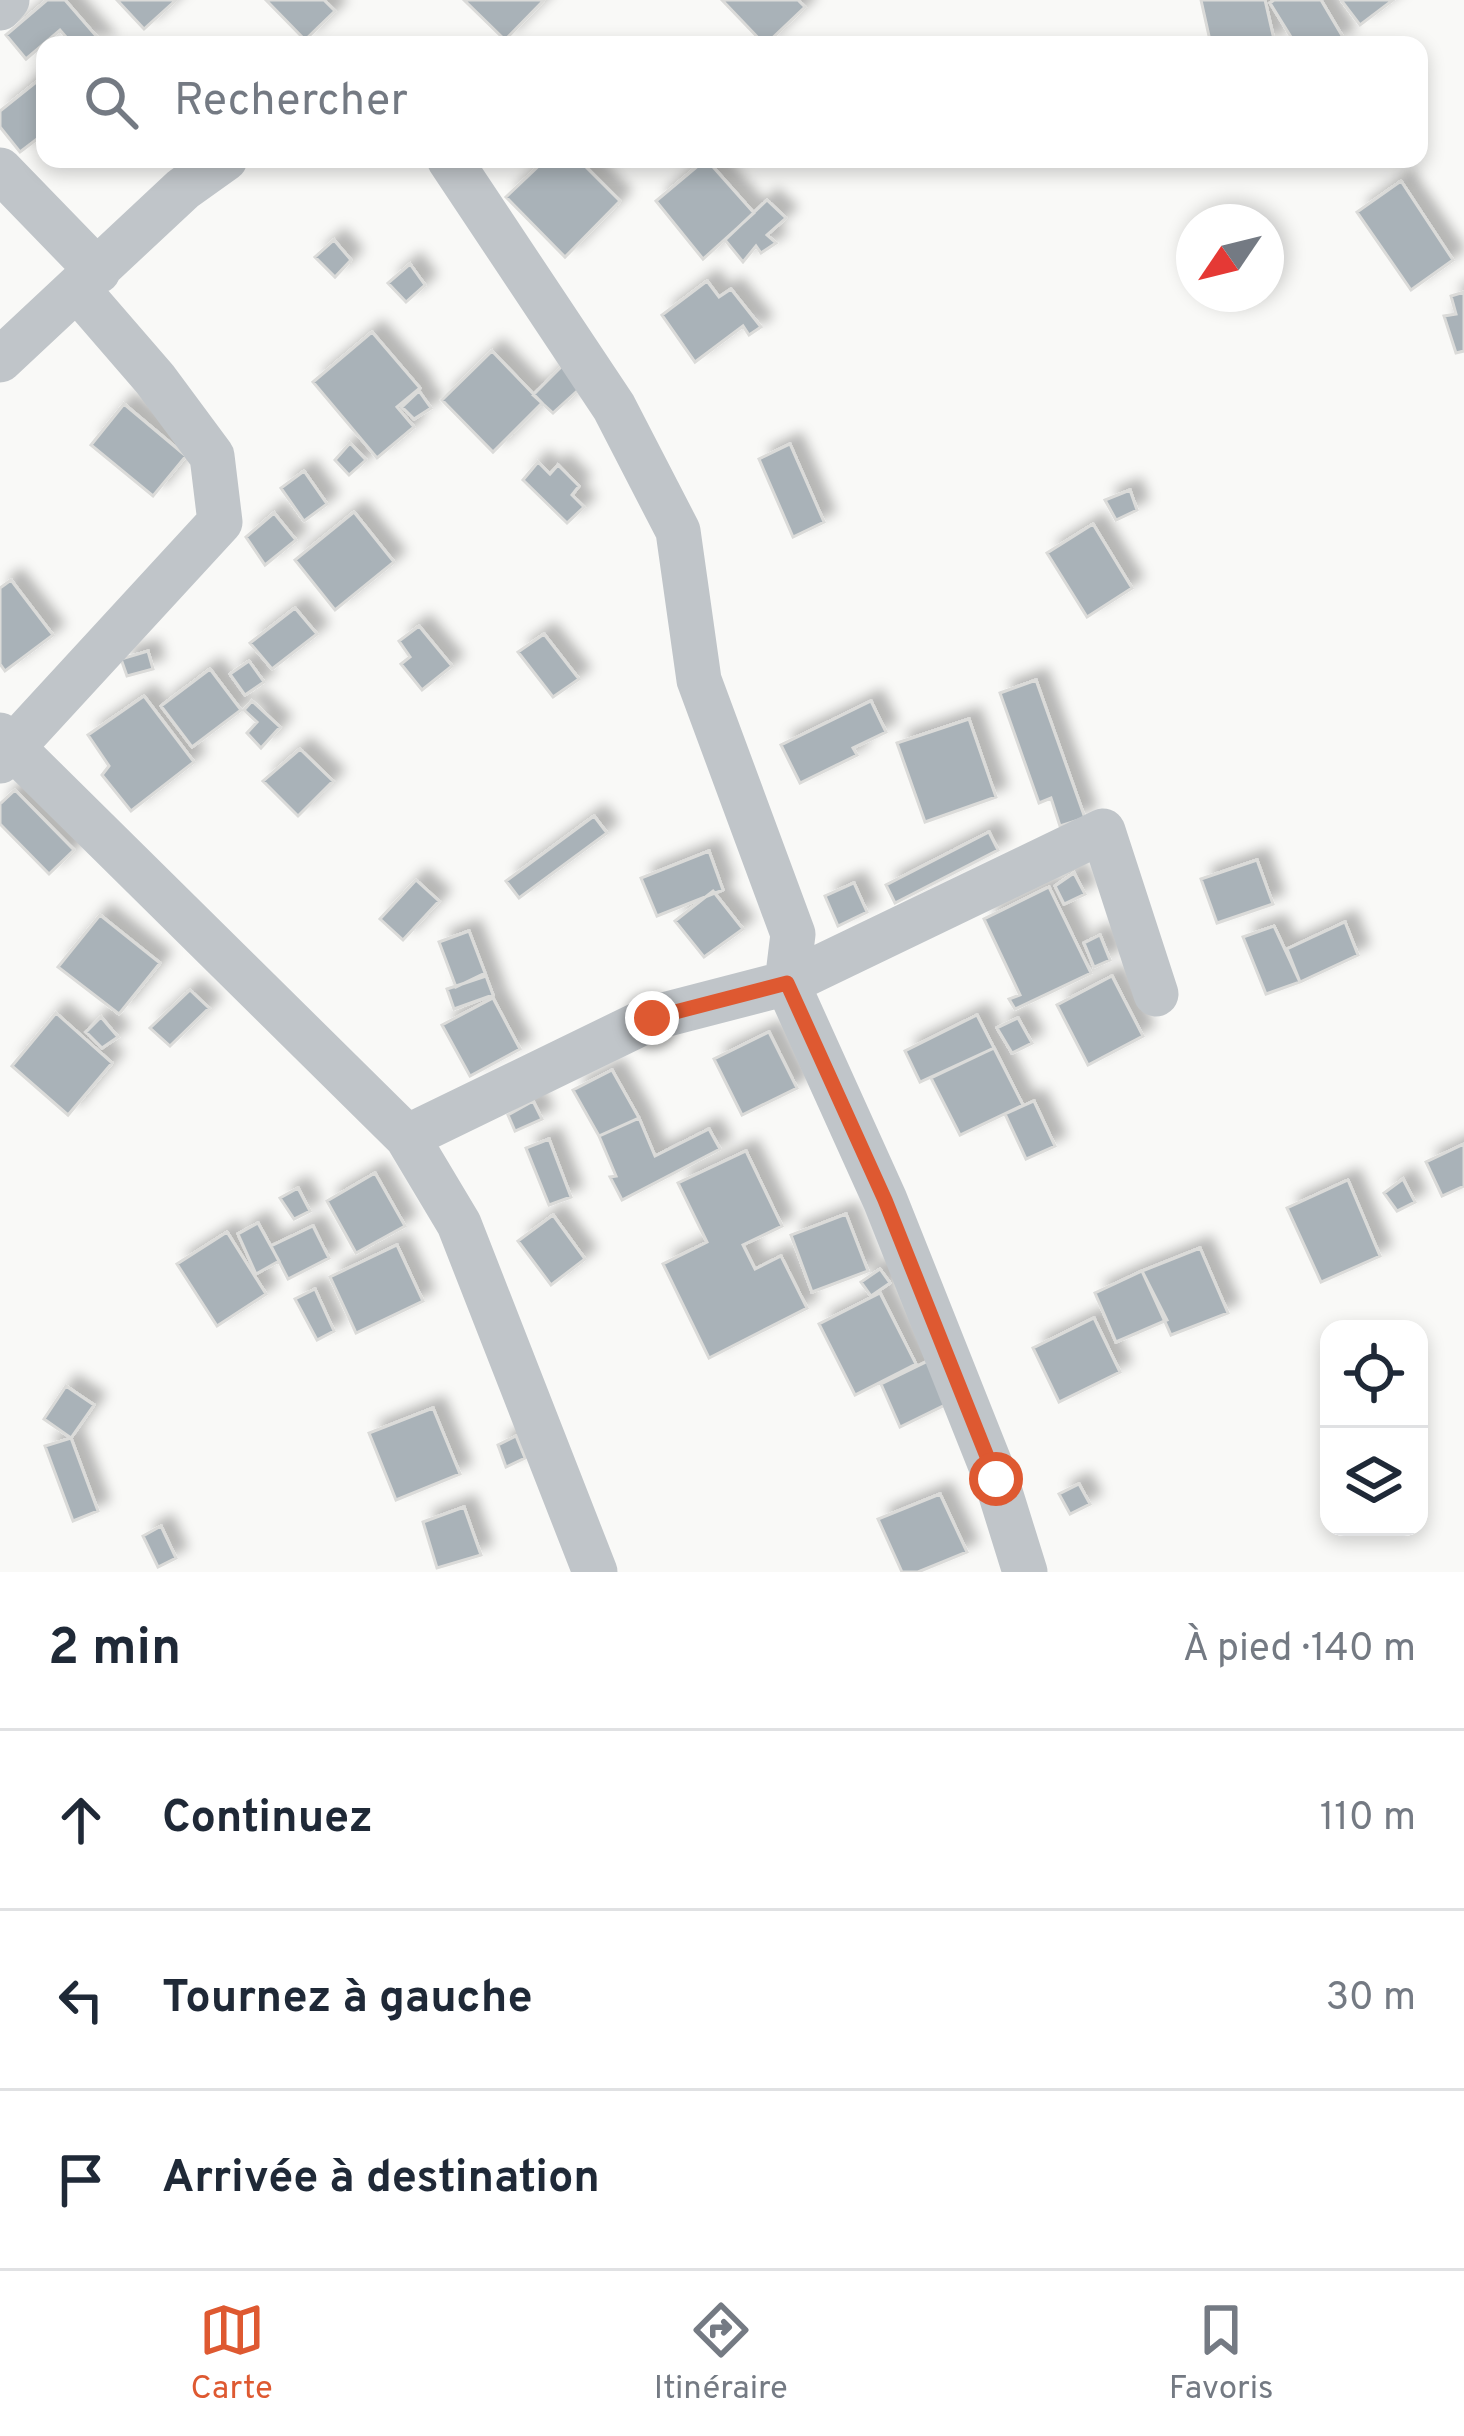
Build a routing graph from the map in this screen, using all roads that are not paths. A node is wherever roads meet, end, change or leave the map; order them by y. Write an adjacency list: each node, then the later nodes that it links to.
1 (7, 0): 2 (street)
2 (0, 8)
3 (212, 168): 6 (street)
4 (454, 168): 9 (street)
5 (0, 170): 6 (street)
6 (88, 280): 7 (street); 8 (street)
7 (0, 360)
8 (4, 748): 11 (street)
9 (787, 983): 10 (street); 11 (street); 13 (street)
10 (1156, 994)
11 (407, 1136): 12 (street)
12 (595, 1572)
13 (1024, 1572)

